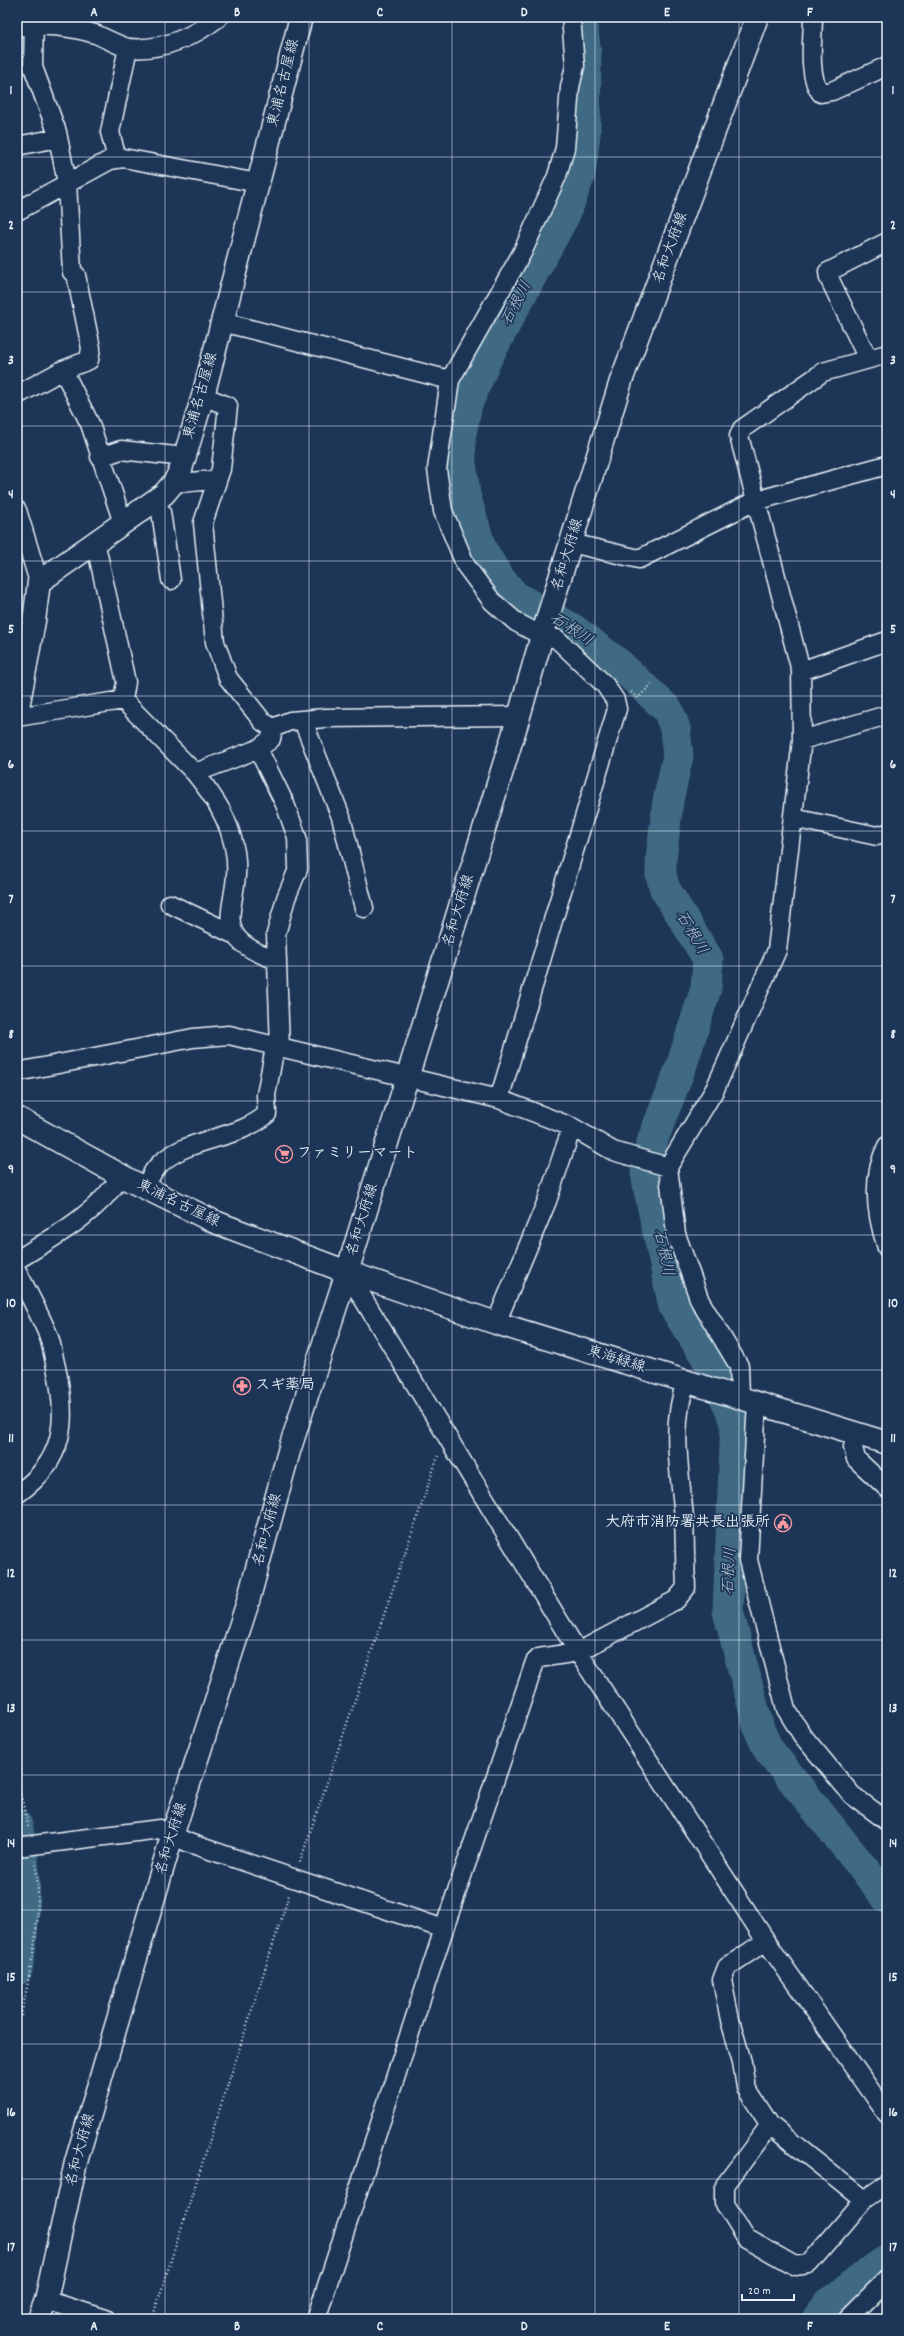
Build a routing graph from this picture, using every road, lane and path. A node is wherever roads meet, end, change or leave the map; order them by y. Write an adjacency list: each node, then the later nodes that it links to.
1 (219, 17): 7 (street)
2 (301, 17): 13 (main road, 東浦名古屋線)
3 (571, 17): 20 (street)
4 (757, 17): 32 (main road, 名和大府線)
5 (813, 17): 8 (street)
6 (28, 23): 7 (street); 9 (street)
7 (128, 48): 11 (street)
8 (887, 66)
9 (58, 138): 10 (street); 12 (street)
10 (17, 146)
11 (117, 159): 12 (street); 13 (street)
12 (67, 183): 14 (street); 19 (street)
13 (258, 183): 16 (main road, 東浦名古屋線)
14 (17, 211)
15 (887, 242): 18 (street)
16 (222, 322): 20 (street); 22 (main road, 東浦名古屋線)
17 (887, 354): 18 (street)
18 (868, 359): 29 (street)
19 (63, 370): 21 (street); 23 (street)
20 (450, 380): 36 (street)
21 (17, 395)
22 (203, 396): 24 (main road, 東浦名古屋線); 27 (street)
23 (100, 457): 24 (street); 31 (street)
24 (184, 457): 26 (main road, 東浦名古屋線)
25 (887, 465): 29 (street)
26 (175, 481): 27 (street); 28 (main road, 東浦名古屋線)
27 (216, 483): 47 (street)
28 (155, 500): 31 (main road, 東浦名古屋線); 34 (street)
29 (755, 501): 32 (street); 38 (street)
30 (17, 510): 35 (street)
31 (123, 523): 33 (main road, 東浦名古屋線)
32 (571, 543): 36 (main road, 名和大府線)
33 (93, 545): 35 (main road, 東浦名古屋線); 41 (street)
34 (172, 580)
35 (39, 582): 42 (main road)
36 (544, 630): 44 (main road, 名和大府線); 60 (street)
37 (887, 641): 38 (street)
38 (801, 670): 48 (street)
39 (653, 683): 40 (path)
40 (626, 688)
41 (123, 700): 45 (street); 50 (street)
42 (17, 713)
43 (887, 715): 48 (street)
44 (519, 716): 46 (street); 59 (main road, 名和大府線)
45 (17, 717)
46 (303, 721): 47 (street); 54 (street)
47 (273, 728): 49 (street)
48 (802, 740): 51 (street)
49 (258, 749): 50 (street); 56 (street)
50 (195, 773): 55 (street)
51 (793, 818): 52 (street); 64 (street)
52 (887, 833)
53 (170, 904): 55 (street)
54 (364, 908)
55 (235, 935): 56 (street)
56 (277, 960): 57 (street)
57 (277, 1048): 58 (street); 59 (street); 67 (street)
58 (17, 1072)
59 (407, 1079): 60 (street); 71 (main road, 名和大府線)
60 (499, 1099): 62 (street)
61 (17, 1118): 65 (main road, 東浦名古屋線)
62 (572, 1127): 64 (street); 72 (street)
63 (887, 1146): 66 (street)
64 (668, 1167): 74 (street)
65 (121, 1176): 67 (main road, 東浦名古屋線); 69 (street)
66 (882, 1184): 68 (street)
67 (145, 1188): 71 (main road, 東浦名古屋線)
68 (887, 1248)
69 (17, 1260)
70 (17, 1271): 79 (street)
71 (347, 1272): 72 (main road, 東海緑線); 75 (street); 83 (main road, 名和大府線)
72 (496, 1323): 73 (main road, 東海緑線)
73 (693, 1384): 74 (main road, 東海緑線); 80 (street)
74 (746, 1398): 76 (main road, 東海緑線); 82 (street)
75 (446, 1433): 80 (street); 85 (path)
76 (857, 1434): 77 (main road, 東海緑線); 78 (street)
77 (887, 1443)
78 (887, 1488)
79 (17, 1494)
80 (578, 1652): 86 (street); 87 (street)
81 (17, 1779): 84 (path)
82 (887, 1821)
83 (172, 1836): 84 (street); 85 (street); 94 (main road, 名和大府線)
84 (24, 1846): 88 (path)
85 (294, 1880): 86 (street); 96 (path)
86 (444, 1929): 97 (street)
87 (766, 1941): 89 (street); 90 (street)
88 (21, 2016)
89 (887, 2114)
90 (770, 2125): 92 (street); 92 (street)
91 (887, 2184): 92 (street)
92 (864, 2200)
93 (887, 2279): 98 (street)
94 (42, 2310): 95 (street)
95 (106, 2319)
96 (152, 2319)
97 (316, 2319)
98 (847, 2319)

